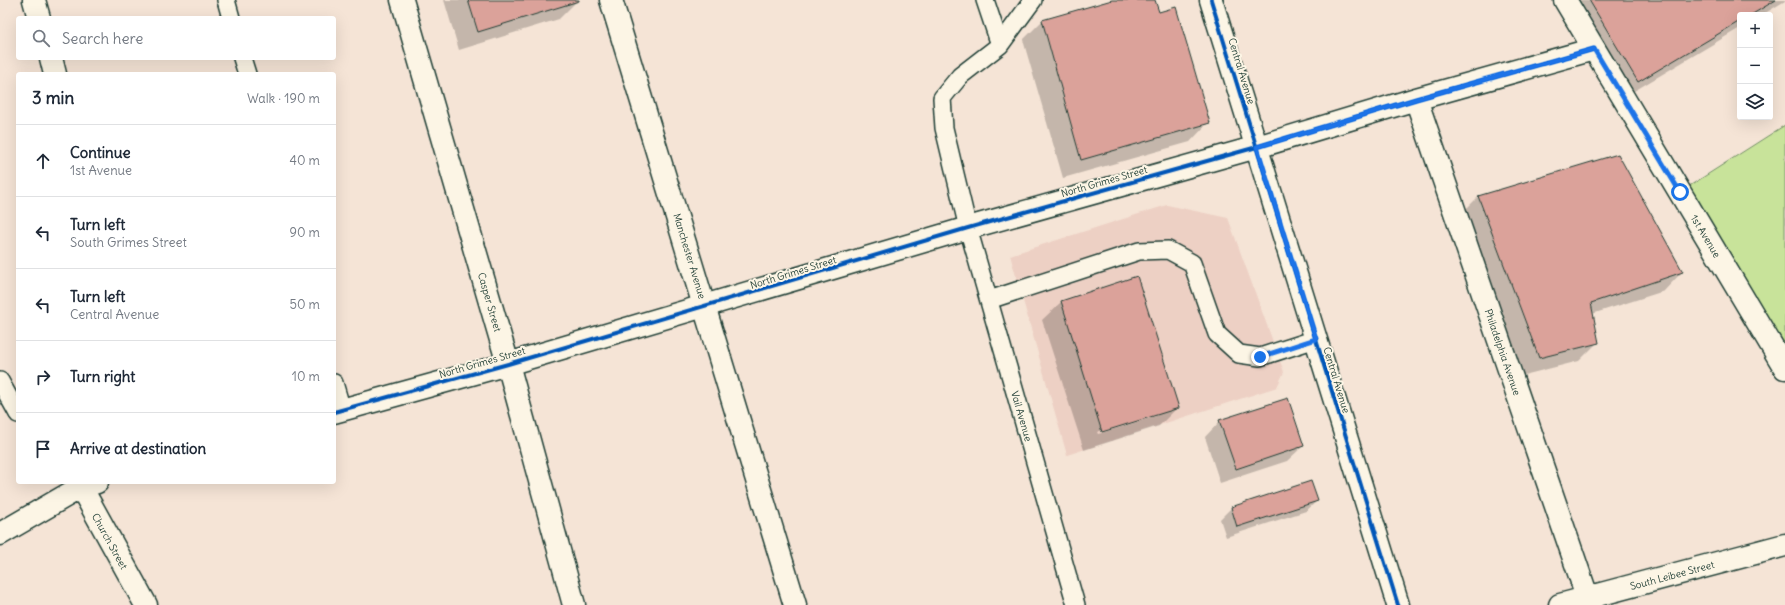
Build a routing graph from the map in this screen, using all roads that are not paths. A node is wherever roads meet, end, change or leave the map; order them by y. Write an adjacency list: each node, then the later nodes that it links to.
1 (34, 0): 9 (street)
2 (226, 0): 10 (lane)
3 (402, 0): 23 (street, Casper Street)
4 (611, 0): 21 (street, Manchester Avenue)
5 (985, 0): 11 (lane)
6 (1033, 0): 11 (lane, Vail Avenue)
7 (1212, 0): 18 (street, Central Avenue)
8 (1565, 0): 12 (street, 1st Avenue)
9 (38, 16)
10 (230, 16)
11 (1000, 45): 19 (lane, Vail Avenue)
12 (1594, 49): 17 (street, North Grimes Street); 24 (street, 1st Avenue)
13 (52, 60): 15 (street)
14 (243, 60): 16 (lane)
15 (54, 72)
16 (246, 72)
17 (1416, 99): 18 (street, North Grimes Street); 32 (street, Philadelphia Avenue)
18 (1257, 147): 19 (street, North Grimes Street); 22 (street, Central Avenue)
19 (968, 228): 20 (lane, Vail Avenue); 21 (street, North Grimes Street)
20 (988, 300): 22 (lane); 36 (lane, Vail Avenue)
21 (705, 307): 23 (street, North Grimes Street); 35 (street, Manchester Avenue)
22 (1316, 339): 37 (street, Central Avenue)
23 (508, 364): 28 (street, North Grimes Street); 34 (street, Casper Street)
24 (1785, 368)
25 (0, 381): 27 (lane)
26 (336, 397): 28 (lane)
27 (16, 410)
28 (338, 411)
29 (82, 484): 30 (street); 33 (street, Church Street)
30 (0, 534)
31 (1785, 545): 32 (street, South Leibee Street)
32 (1589, 601): 38 (street, South Leibee Street)
33 (146, 605)
34 (574, 605)
35 (795, 605)
36 (1076, 605)
37 (1398, 605)
38 (1560, 605)

